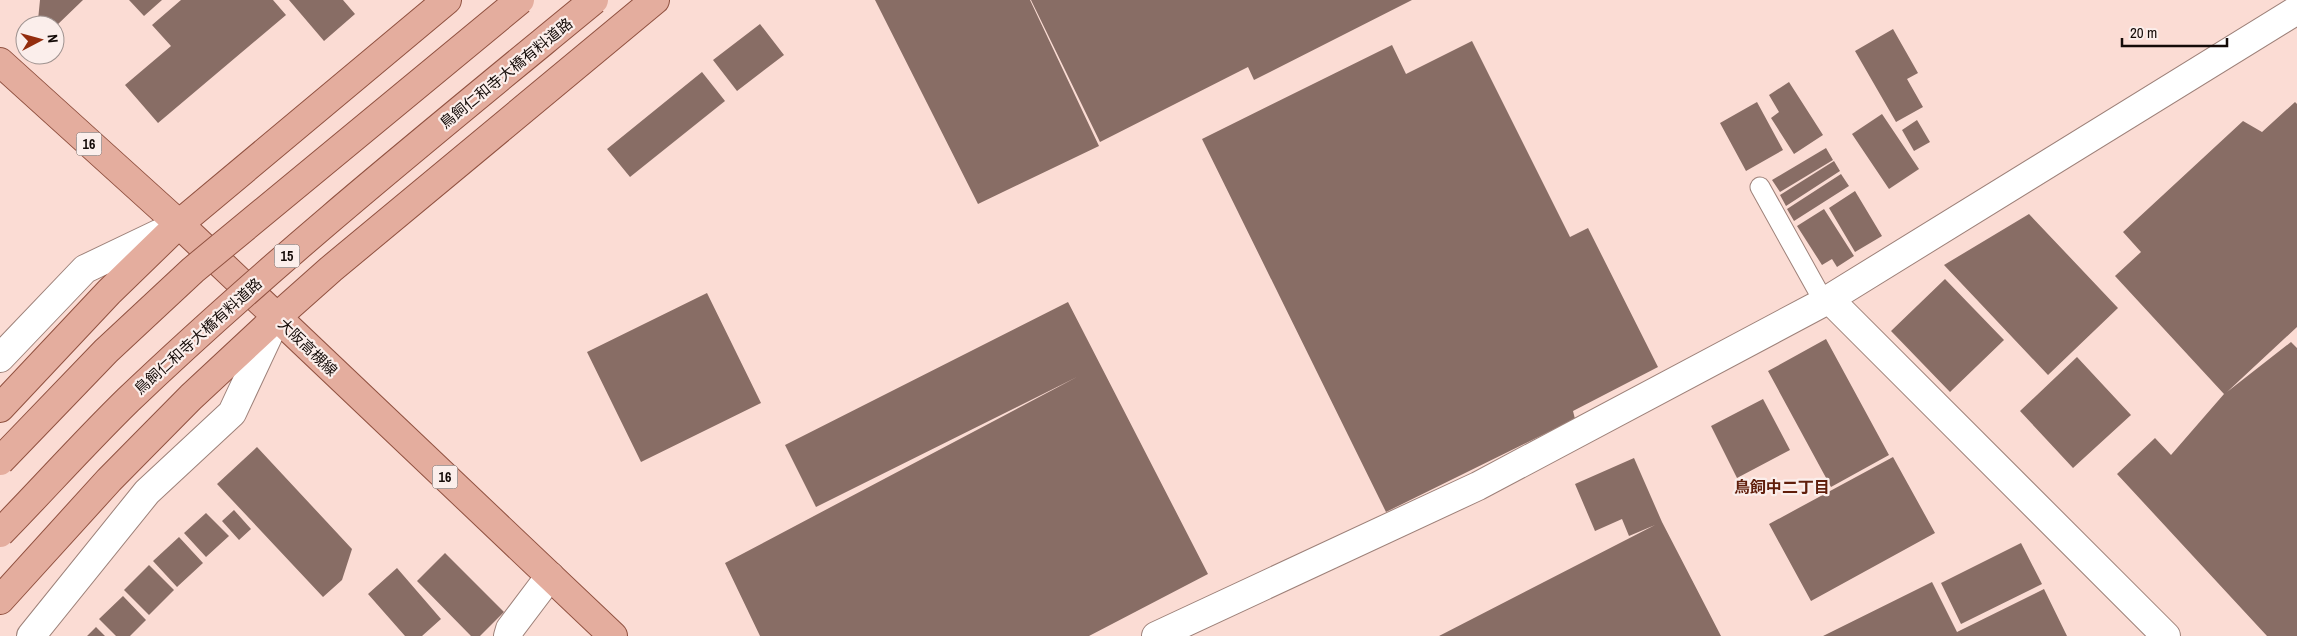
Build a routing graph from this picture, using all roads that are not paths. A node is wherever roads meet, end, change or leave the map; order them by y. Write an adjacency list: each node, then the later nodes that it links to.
1 (447, 0): 8 (main road)
2 (520, 0): 13 (main road, bridge)
3 (594, 0): 14 (main road, 鳥飼仁和寺大橋有料道路 / 15, bridge)
4 (655, 0): 10 (main road)
5 (2297, 10): 9 (street)
6 (0, 62): 8 (main road, 大阪高槻線 / 16)
7 (1760, 187): 9 (lane)
8 (179, 224): 10 (main road, 大阪高槻線 / 16); 11 (street); 12 (main road)
9 (1826, 301): 20 (street); 21 (street)
10 (277, 317): 15 (main road, 大阪高槻線 / 16); 16 (main road); 17 (street)
11 (0, 358)
12 (0, 408)
13 (0, 461)
14 (0, 533)
15 (550, 576): 18 (street); 19 (main road, 大阪高槻線 / 16)
16 (0, 600)
17 (31, 636)
18 (508, 636)
19 (613, 636)
20 (1156, 636)
21 (2166, 636)

